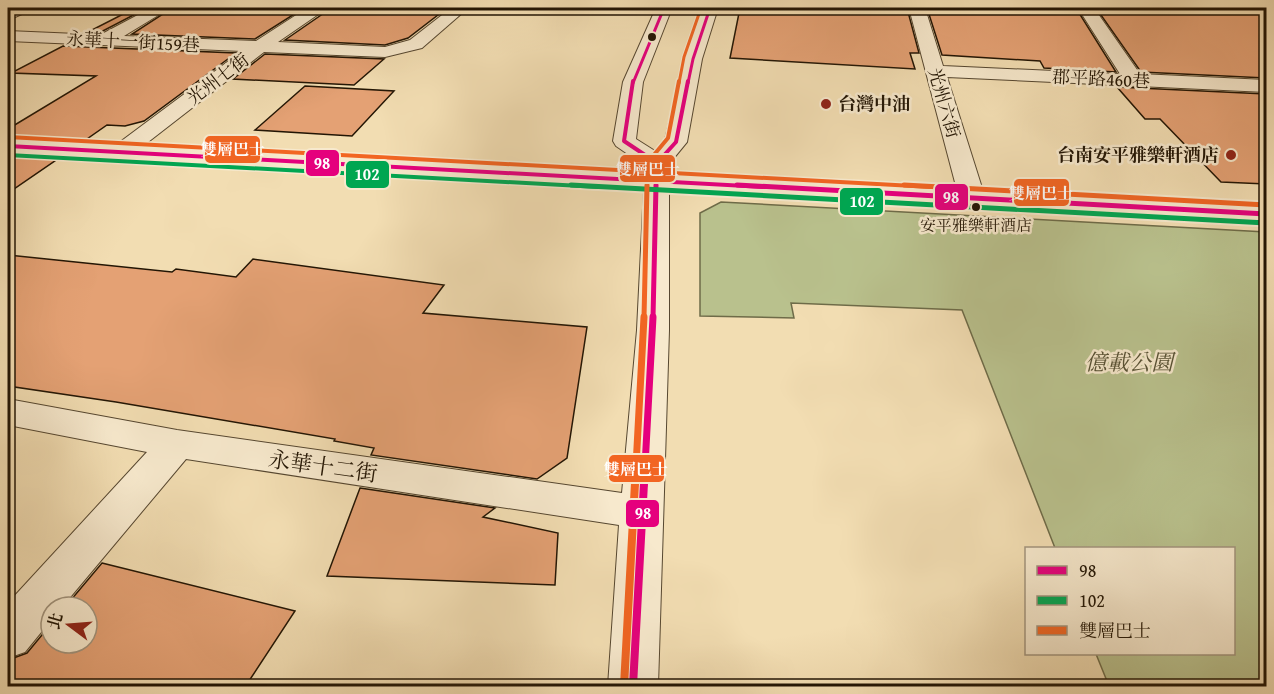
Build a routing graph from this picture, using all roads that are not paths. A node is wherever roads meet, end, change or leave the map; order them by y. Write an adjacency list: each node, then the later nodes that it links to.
1 (23, 8): 9 (street)
2 (162, 8): 11 (street)
3 (317, 8): 12 (street, 光州七街)
4 (460, 8): 12 (street, 永華十一街159巷)
5 (664, 8): 20 (street)
6 (710, 8): 20 (street)
7 (917, 8): 13 (street, 光州六街)
8 (1086, 8): 14 (street)
9 (8, 15)
10 (8, 36): 11 (street, 永華十一街159巷)
11 (102, 40): 12 (street, 永華十一街159巷)
12 (259, 47): 17 (street, 光州七街)
13 (934, 71): 14 (street, 郡平路460巷); 21 (street, 光州六街)
14 (1134, 80): 15 (street, 郡平路460巷)
15 (1266, 86)
16 (8, 130): 17 (street)
17 (142, 135): 19 (street, 光州七街); 20 (street)
18 (8, 146): 19 (street)
19 (121, 152): 20 (street)
20 (658, 173): 21 (street); 26 (street)
21 (968, 189): 22 (street); 23 (street)
22 (1266, 196)
23 (1266, 214)
24 (8, 412): 25 (street, 永華十二街)
25 (177, 444): 26 (street, 永華十二街); 27 (street)
26 (641, 512): 28 (street)
27 (8, 636)
28 (633, 687)

